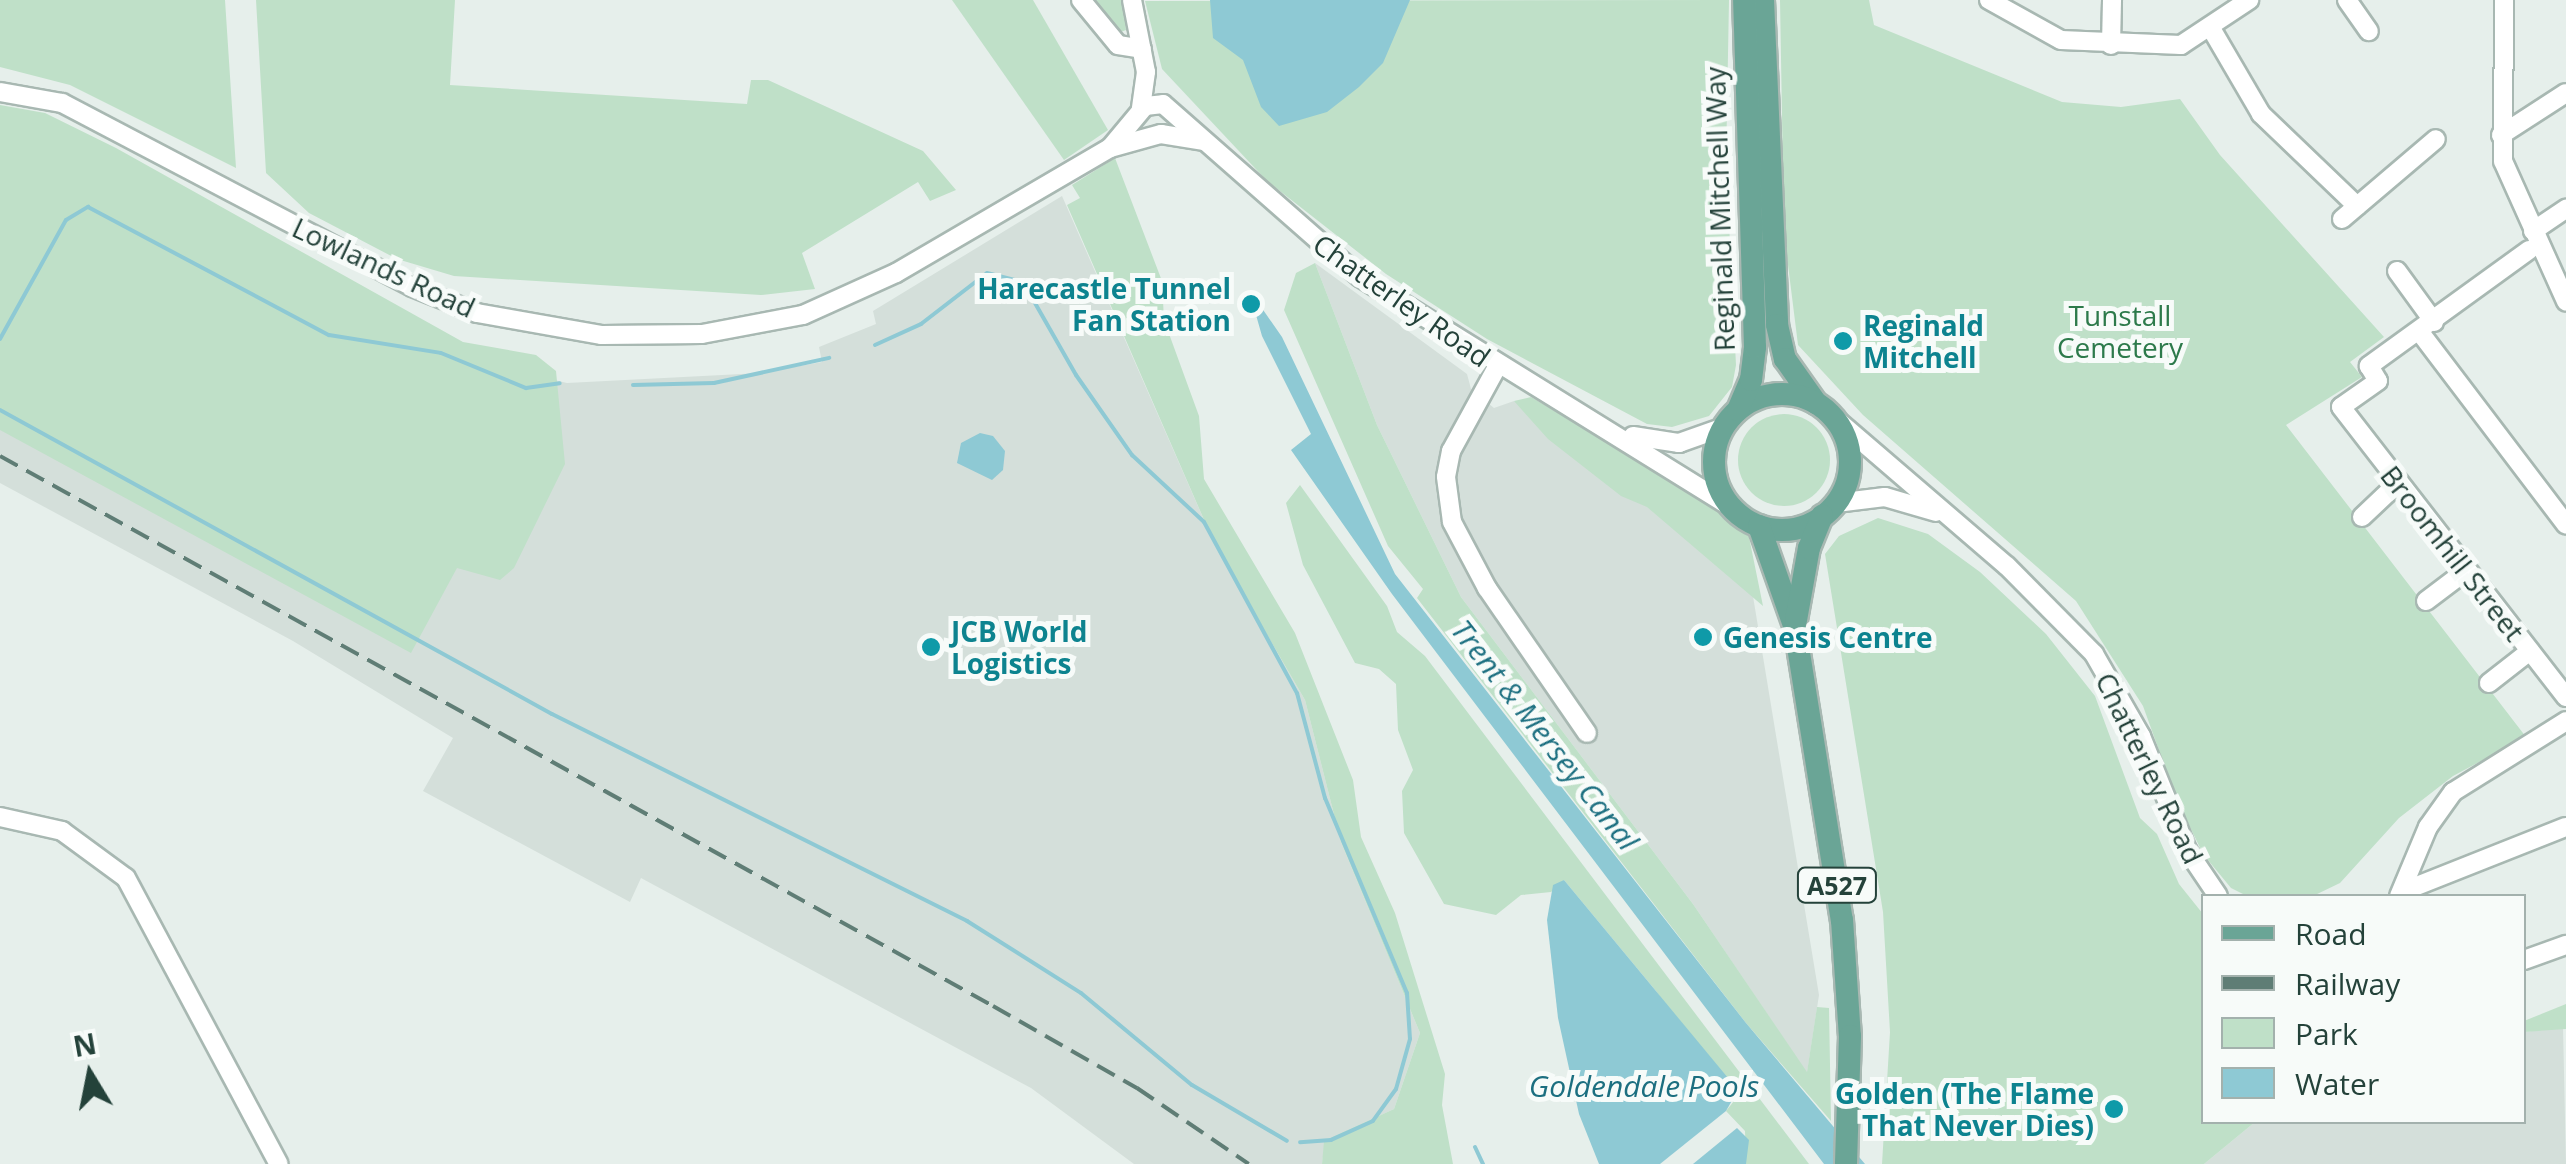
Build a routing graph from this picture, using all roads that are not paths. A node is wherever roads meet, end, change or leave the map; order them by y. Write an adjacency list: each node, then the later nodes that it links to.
1 (1082, 0): 14 (street)
2 (1132, 0): 14 (street)
3 (1744, 0): 35 (main road, Reginald Mitchell Way)
4 (1763, 0): 34 (main road, Reginald Mitchell Way / A527)
5 (1989, 0): 13 (street)
6 (2112, 0): 13 (street)
7 (2249, 0): 11 (street)
8 (2347, 0): 12 (street)
9 (2524, 0): 10 (street)
10 (2504, 6): 21 (street)
11 (2212, 30): 13 (street); 25 (street)
12 (2369, 32)
13 (2111, 45)
14 (1142, 50): 15 (street)
15 (1146, 72): 18 (street); 19 (street)
16 (0, 92): 24 (street, Lowlands Road)
17 (2566, 93): 21 (street)
18 (1168, 110): 19 (street); 20 (street); 23 (street, Chatterley Road)
19 (1140, 113): 20 (street); 24 (street, Lowlands Road)
20 (1157, 134): 23 (street); 24 (street, Lowlands Road)
21 (2501, 135): 28 (street)
22 (2436, 140): 25 (street)
23 (1204, 141): 33 (street, Chatterley Road)
24 (1110, 148)
25 (2358, 206): 27 (street)
26 (2566, 209): 28 (street)
27 (2342, 219)
28 (2533, 231): 31 (street)
29 (2529, 250): 32 (street)
30 (2397, 272): 32 (street)
31 (2566, 301)
32 (2426, 326): 37 (street, Broomhill Street); 42 (street)
33 (1497, 367): 36 (street, Chatterley Road); 51 (street)
34 (1823, 409): 35 (main road); 39 (main road, A527); 41 (street, Chatterley Road)
35 (1730, 420): 36 (street, Chatterley Road); 38 (main road)
36 (1618, 433): 38 (street, Chatterley Road)
37 (2398, 483): 40 (street); 44 (street, Broomhill Street)
38 (1731, 507): 43 (main road)
39 (1829, 510): 41 (street, Chatterley Road); 43 (main road); 46 (main road, A527)
40 (2362, 517)
41 (1950, 519): 54 (street, Chatterley Road)
42 (2566, 525)
43 (1759, 526): 46 (main road, A527)
44 (2467, 570): 45 (street); 47 (street, Broomhill Street)
45 (2426, 602)
46 (1795, 628): 59 (main road, A527)
47 (2530, 651): 48 (street); 49 (street, Broomhill Street)
48 (2489, 683)
49 (2566, 697)
50 (2566, 721): 55 (street)
51 (1587, 733)
52 (0, 817): 58 (street)
53 (2566, 827): 55 (street)
54 (2217, 894)
55 (2402, 894)
56 (2566, 945): 57 (street)
57 (2526, 959)
58 (279, 1164)
59 (1846, 1164)

